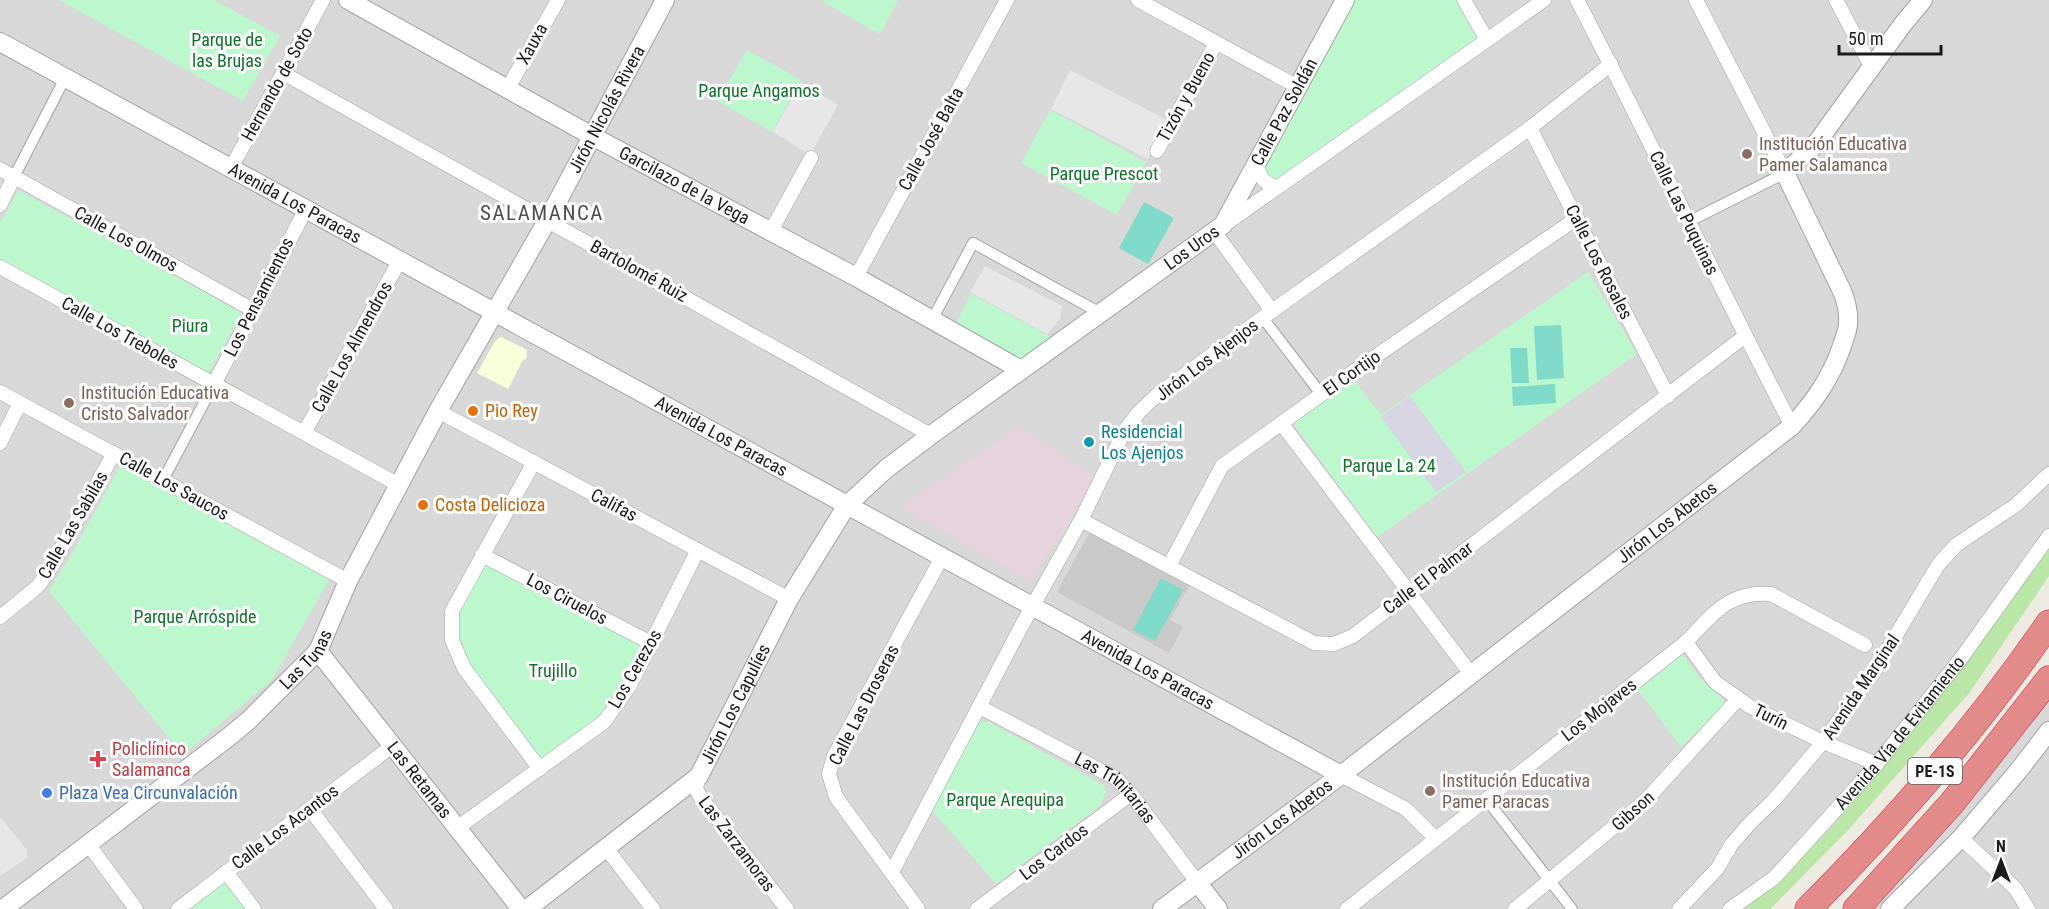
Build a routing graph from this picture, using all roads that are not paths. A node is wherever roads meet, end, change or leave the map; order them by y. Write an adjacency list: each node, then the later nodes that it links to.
1 (323, 0): 19 (street, Hernando de Soto)
2 (348, 0): 22 (street, Garcilazo de la Vega)
3 (558, 0): 22 (street, Xauxa)
4 (665, 0): 24 (street, Jirón Nicolás Rivera)
5 (1007, 0): 42 (street, Calle José Balta)
6 (1138, 0): 16 (street)
7 (1464, 0): 14 (street)
8 (1544, 0): 14 (street, Los Uros)
9 (1577, 0): 17 (street, Calle Las Puquinas)
10 (1696, 0): 30 (street, Jirón Los Abetos)
11 (1836, 0): 18 (street)
12 (1923, 0): 18 (street)
13 (1339, 2): 21 (street, Calle Paz Soldán)
14 (1487, 40): 32 (street, Los Uros)
15 (0, 42): 20 (street, Avenida Los Paracas)
16 (1216, 43): 21 (street); 25 (street, Tizón y Bueno)
17 (1611, 64): 23 (street, Jirón Los Ajenjos); 37 (street, Calle Las Puquinas)
18 (1871, 66): 30 (street)
19 (283, 73): 28 (street, Hernando de Soto); 36 (street, Bartolomé Ruiz)
20 (65, 78): 28 (street, Avenida Los Paracas); 31 (street)
21 (1298, 87): 27 (street, Calle Paz Soldán)
22 (508, 88): 24 (street, Garcilazo de la Vega)
23 (1530, 128): 35 (street, Calle Los Rosales); 46 (street, Jirón Los Ajenjos)
24 (592, 136): 36 (street, Jirón Nicolás Rivera); 39 (street, Garcilazo de la Vega)
25 (1157, 151)
26 (811, 158): 39 (street)
27 (1256, 165): 32 (street); 38 (street, Calle Paz Soldán)
28 (231, 168): 34 (street, Avenida Los Paracas)
29 (0, 170): 31 (street, Calle Los Olmos)
30 (1785, 173): 37 (street); 57 (street, Jirón Los Abetos)
31 (14, 177): 33 (street); 43 (street, Calle Los Olmos)
32 (1277, 187): 38 (street, Los Uros)
33 (0, 205)
34 (306, 209): 40 (street, Avenida Los Paracas); 43 (street, Los Pensamientos)
35 (1576, 218): 52 (street, El Cortijo); 53 (street, Calle Los Rosales)
36 (547, 221): 44 (street, Jirón Nicolás Rivera); 59 (street, Bartolomé Ruiz)
37 (1689, 222): 48 (street, Calle Las Puquinas)
38 (1219, 228): 45 (street, Los Uros); 46 (street)
39 (771, 231): 42 (street, Garcilazo de la Vega)
40 (400, 260): 44 (street, Avenida Los Paracas); 58 (street, Calle Los Almendros)
41 (0, 267): 50 (street, Calle Los Treboles)
42 (856, 277): 47 (street, Garcilazo de la Vega)
43 (253, 309): 50 (street, Los Pensamientos)
44 (496, 314): 55 (street, Las Tunas); 66 (street, Avenida Los Paracas)
45 (1100, 315): 47 (street); 49 (street, Los Uros)
46 (1268, 315): 52 (street); 67 (street, Jirón Los Ajenjos)
47 (932, 320): 49 (street, Garcilazo de la Vega)
48 (1745, 336): 53 (street, Calle El Palmar); 57 (street, Calle Las Puquinas)
49 (1021, 370): 59 (street, Los Uros)
50 (214, 384): 58 (street, Calle Los Treboles); 64 (street, Los Pensamientos)
51 (0, 392): 54 (street, Calle Los Saucos)
52 (1321, 394): 56 (street, El Cortijo)
53 (1668, 396): 74 (street, Calle El Palmar)
54 (20, 403): 60 (street); 61 (street, Calle Los Saucos)
55 (438, 411): 62 (street, Califas); 65 (street, Las Tunas)
56 (1281, 423): 72 (street, El Cortijo); 74 (street)
57 (1792, 426): 83 (street, Jirón Los Abetos)
58 (304, 433): 65 (street, Calle Los Treboles)
59 (931, 435): 66 (street, Los Uros)
60 (0, 443)
61 (114, 453): 64 (street, Calle Los Saucos); 77 (street, Calle Las Sabilas)
62 (534, 462): 69 (street, Califas); 70 (street)
63 (2049, 474): 88 (street, Avenida Marginal)
64 (164, 480): 73 (street, Calle Los Saucos)
65 (399, 485): 73 (street, Las Tunas)
66 (847, 505): 71 (street, Avenida Los Paracas); 75 (street, Jirón Los Capulíes)
67 (1081, 520): 72 (street, Calle El Palmar); 76 (street, Jirón Los Ajenjos)
68 (2049, 536): 90 (street, Avenida Vía de Evitamiento)
69 (698, 550): 75 (street, Califas); 80 (street, Los Cerezos)
70 (482, 555): 80 (street, Los Ciruelos); 91 (street)
71 (942, 557): 76 (street, Avenida Los Paracas); 103 (street, Calle Las Droseras)
72 (1169, 566): 74 (street, Calle El Palmar)
73 (348, 581): 82 (street, Las Tunas)
74 (1410, 592): 83 (street)
75 (789, 599): 93 (street, Jirón Los Capulíes)
76 (1033, 607): 86 (street, Jirón Los Ajenjos); 92 (street, Avenida Los Paracas)
77 (0, 617)
78 (2049, 623): 124 (highway, PE-1S)
79 (1686, 642): 81 (street, Los Mojaves); 85 (street, Turín); 95 (street, Los Mojaves)
80 (651, 643): 91 (street, Los Cerezos)
81 (1865, 645)
82 (318, 651): 89 (street, Las Retamas); 100 (street, Las Tunas)
83 (1471, 674): 92 (street, Jirón Los Abetos)
84 (2049, 679): 125 (highway, PE-1S)
85 (1738, 699): 88 (street, Turín); 104 (street, Gibson)
86 (980, 707): 94 (street, Las Trinitarias); 103 (street, Jirón Los Ajenjos)
87 (2049, 731): 98 (street)
88 (1823, 742): 90 (street, Turín); 122 (street, Avenida Marginal)
89 (392, 746): 96 (street, Calle Los Acantos); 97 (street, Las Retamas)
90 (1877, 764): 123 (street, Avenida Vía de Evitamiento)
91 (540, 769): 97 (street, Los Cerezos)
92 (1341, 775): 99 (street, Avenida Los Paracas); 105 (street, Jirón Los Abetos)
93 (699, 776): 101 (street, Jirón Los Capulíes); 114 (street, Las Zarzamoras)
94 (1131, 794): 105 (street, Las Trinitarias); 116 (street, Los Cardos)
95 (1486, 800): 99 (street, Los Mojaves); 104 (street)
96 (310, 809): 102 (street, Calle Los Acantos); 110 (street)
97 (457, 828): 111 (street, Las Retamas)
98 (1961, 838): 126 (street); 127 (street)
99 (1436, 839): 119 (street, Los Mojaves)
100 (88, 844): 106 (street, Las Tunas); 107 (street)
101 (606, 848): 112 (street, Jirón Los Capulíes); 113 (street)
102 (226, 872): 108 (street, Calle Los Acantos); 109 (street)
103 (892, 872): 115 (street, Calle Las Droseras)
104 (1551, 880): 120 (street, Gibson); 121 (street)
105 (1197, 882): 117 (street, Jirón Los Abetos); 118 (street, Las Trinitarias)
106 (3, 909)
107 (136, 909)
108 (178, 909)
109 (254, 909)
110 (386, 909)
111 (520, 909)
112 (527, 909)
113 (653, 909)
114 (787, 909)
115 (918, 909)
116 (977, 909)
117 (1162, 909)
118 (1218, 909)
119 (1347, 909)
120 (1515, 909)
121 (1572, 909)
122 (1679, 909)
123 (1730, 909)
124 (1808, 909)
125 (1856, 909)
126 (1890, 909)
127 (2028, 909)

